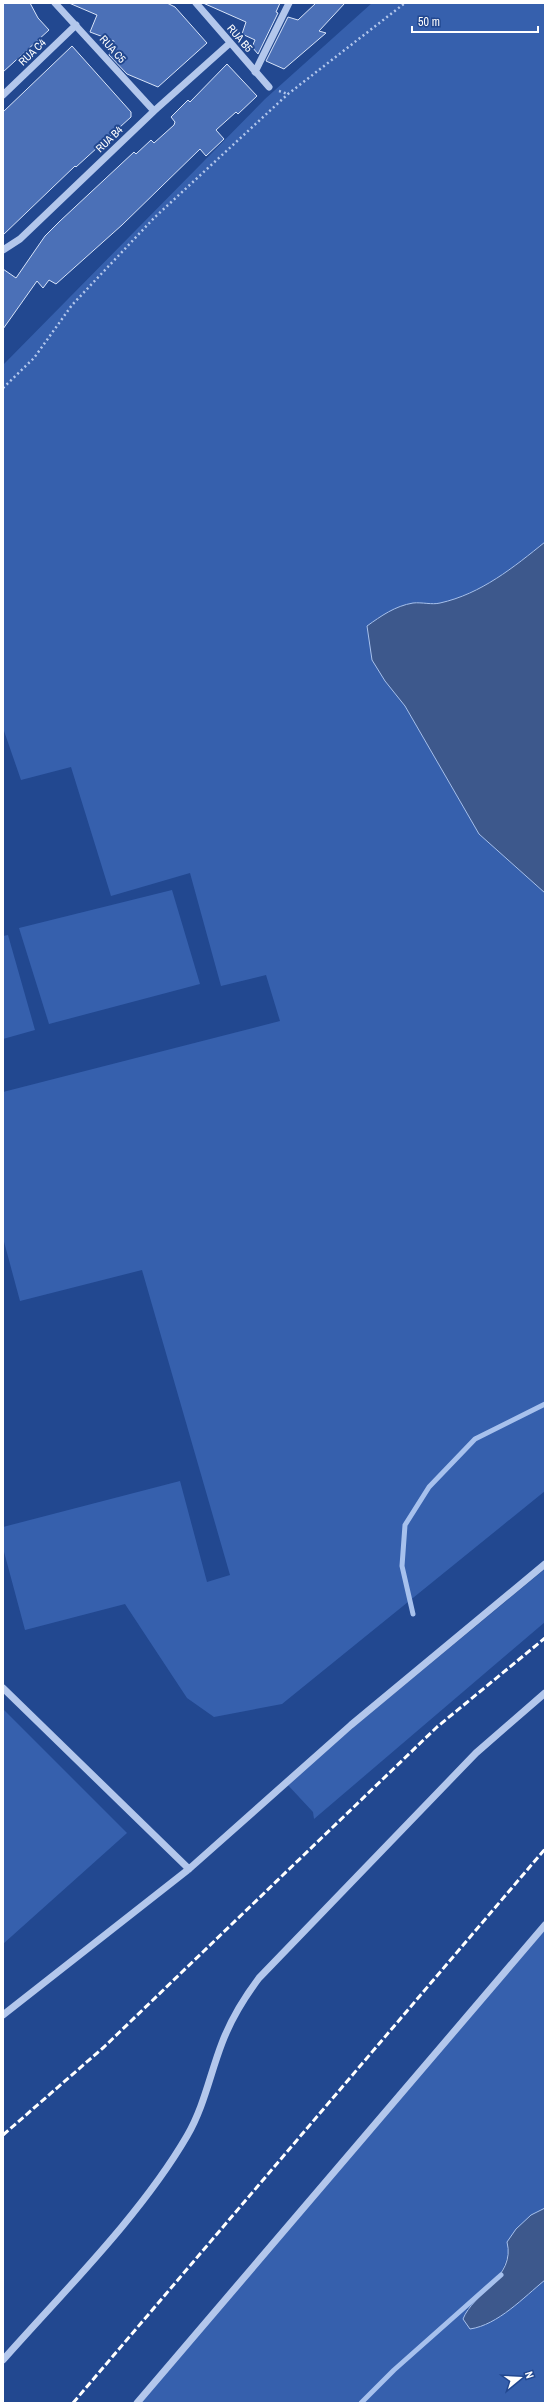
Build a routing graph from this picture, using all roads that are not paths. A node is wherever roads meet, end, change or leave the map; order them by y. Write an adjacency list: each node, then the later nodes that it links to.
1 (55, 3): 4 (street, RUA C5)
2 (196, 3): 5 (street, RUA B5)
3 (289, 3): 6 (street)
4 (76, 25): 8 (street, RUA C4); 9 (street, RUA C5)
5 (230, 43): 6 (street, RUA B5); 9 (street, RUA B4)
6 (255, 72): 7 (street, RUA B5)
7 (269, 87)
8 (3, 95)
9 (154, 111): 10 (street, RUA B4)
10 (3, 250)
11 (545, 1564): 14 (street)
12 (3, 1688): 14 (street)
13 (545, 1693): 17 (street)
14 (189, 1869): 16 (street)
15 (545, 1925): 18 (street)
16 (3, 2015)
17 (3, 2360)
18 (137, 2403)

